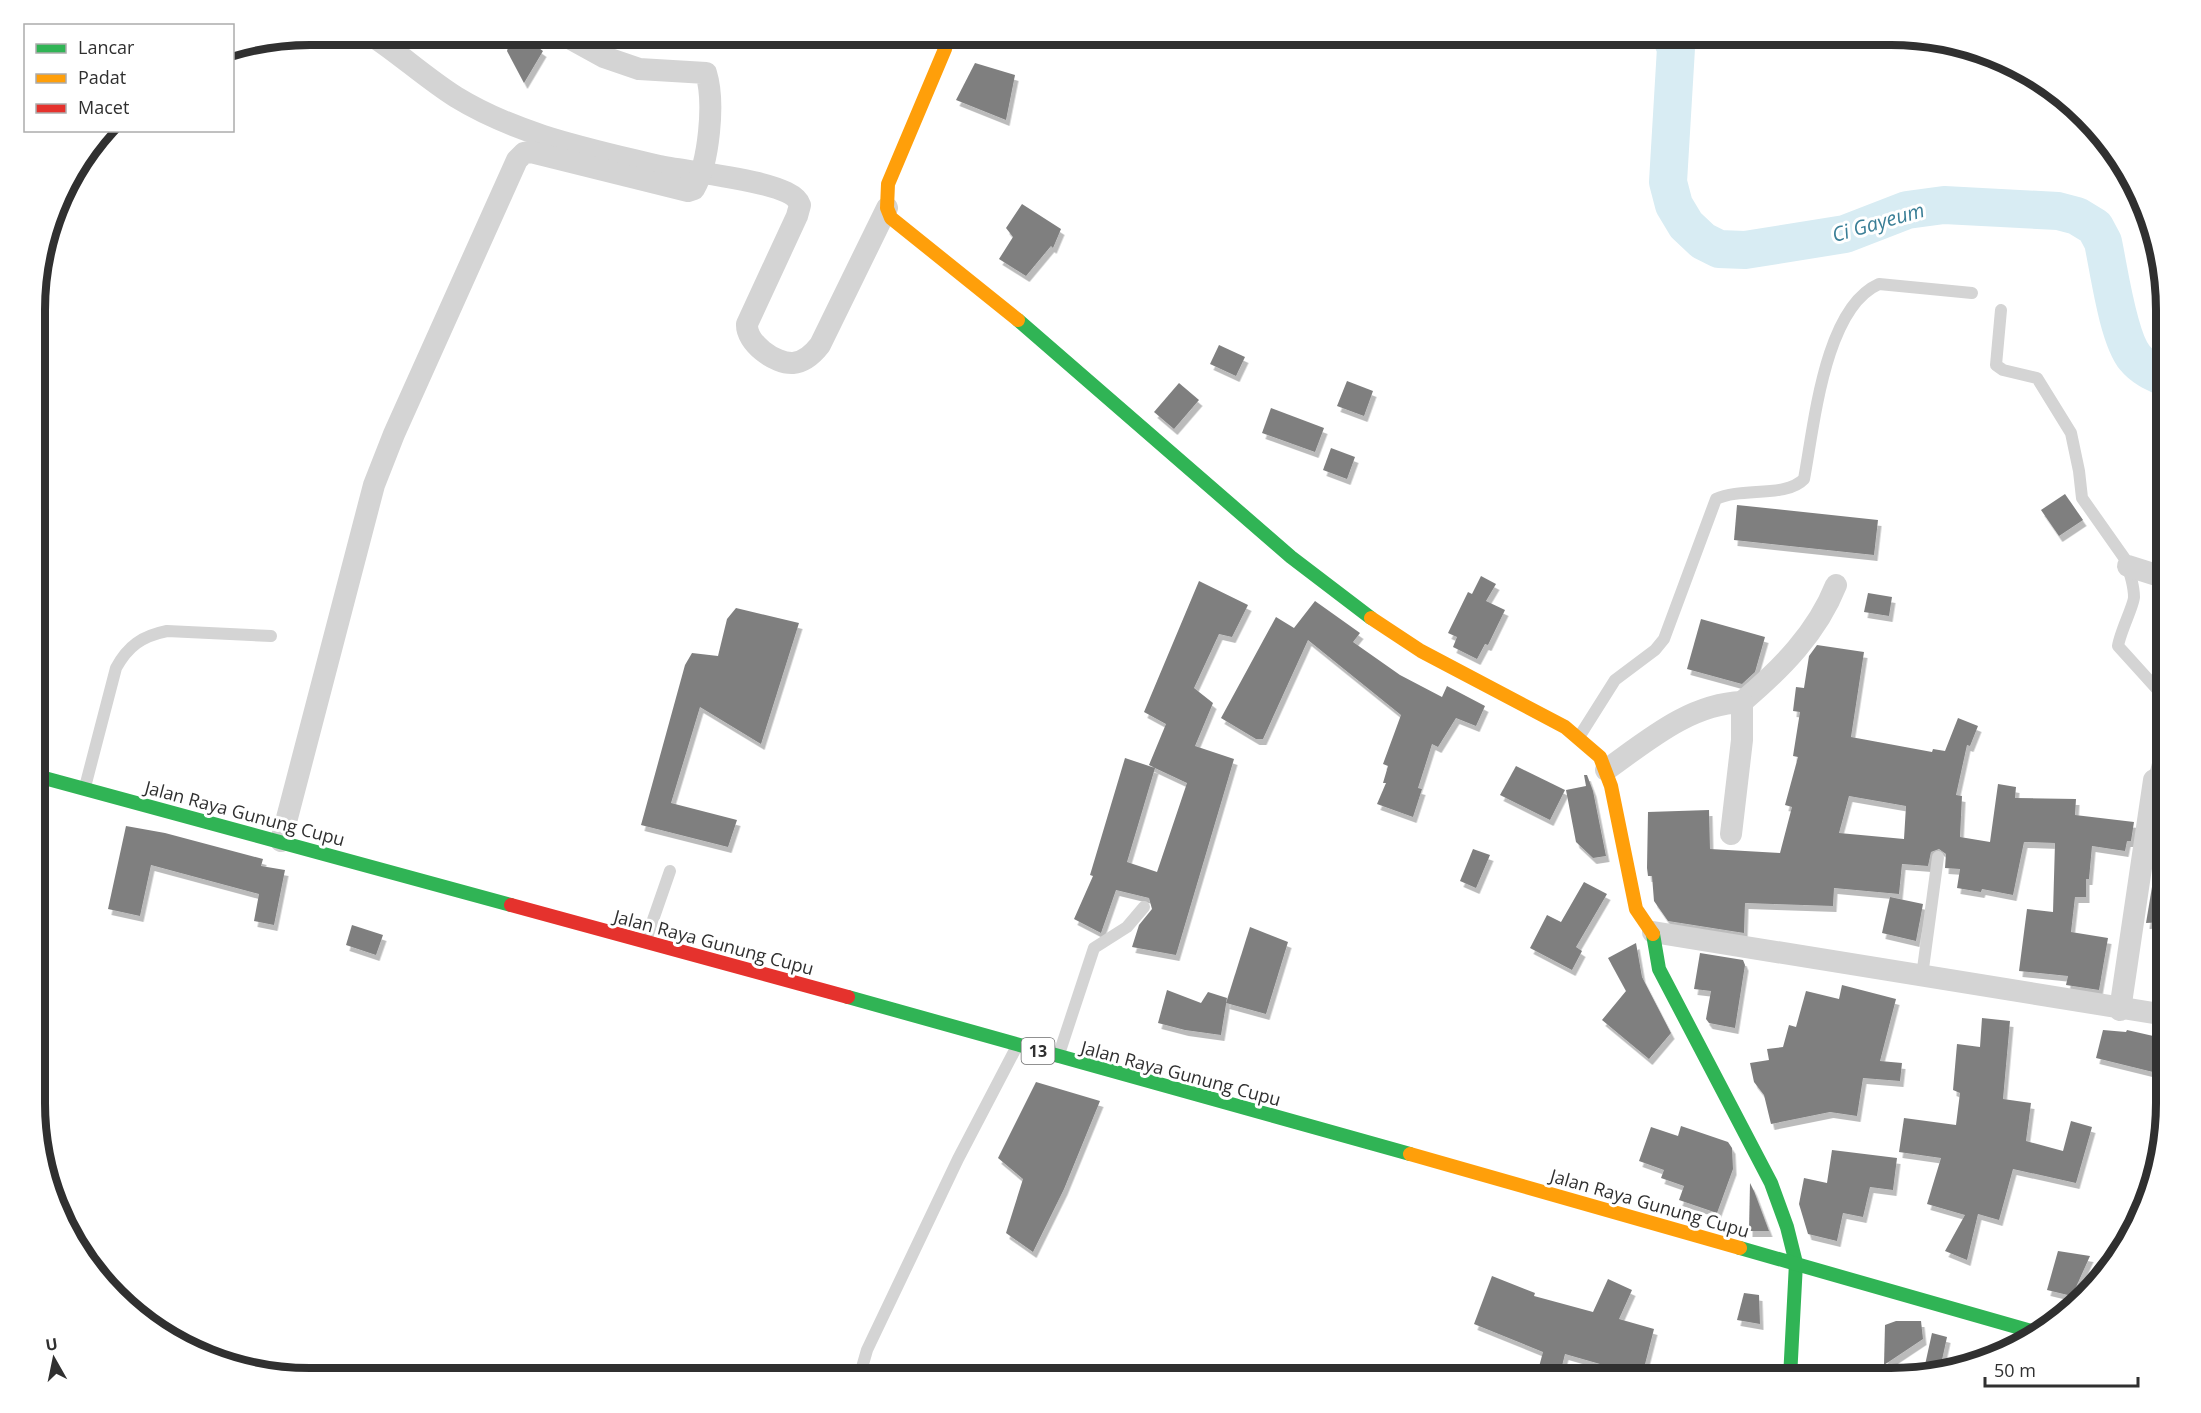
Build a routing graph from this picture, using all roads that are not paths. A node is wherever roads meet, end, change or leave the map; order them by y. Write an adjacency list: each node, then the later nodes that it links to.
1 (386, 45): 4 (street)
2 (583, 45): 4 (street)
3 (946, 45): 5 (main road)
4 (699, 179): 5 (street); 21 (street)
5 (887, 208): 14 (main road)
6 (1972, 293): 14 (lane)
7 (2001, 310): 8 (lane)
8 (2128, 566): 9 (street); 12 (lane)
9 (2156, 575)
10 (1836, 585): 13 (street)
11 (271, 636): 19 (lane)
12 (2156, 688)
13 (1742, 702): 15 (street); 20 (street)
14 (1579, 738): 15 (main road)
15 (1606, 771): 25 (main road)
16 (2156, 772): 18 (lane)
17 (45, 778): 19 (main road, Jalan Raya Gunung Cupu / 13)
18 (2154, 780): 28 (street)
19 (84, 788): 21 (main road, Jalan Raya Gunung Cupu / 13)
20 (1731, 834)
21 (281, 841): 26 (main road, Jalan Raya Gunung Cupu / 13)
22 (1938, 857): 27 (lane)
23 (670, 871): 26 (lane)
24 (1144, 907): 31 (lane)
25 (1653, 932): 27 (street); 32 (main road)
26 (646, 942): 30 (main road, Jalan Raya Gunung Cupu / 13)
27 (1922, 976): 28 (street)
28 (2120, 1010): 29 (street)
29 (2156, 1014)
30 (1018, 1044): 31 (main road, Jalan Raya Gunung Cupu / 13); 34 (lane)
31 (1058, 1058): 32 (main road, Jalan Raya Gunung Cupu / 13)
32 (1796, 1263): 33 (main road, Jalan Raya Gunung Cupu / 13); 35 (main road)
33 (2028, 1330)
34 (862, 1368)
35 (1791, 1368)

